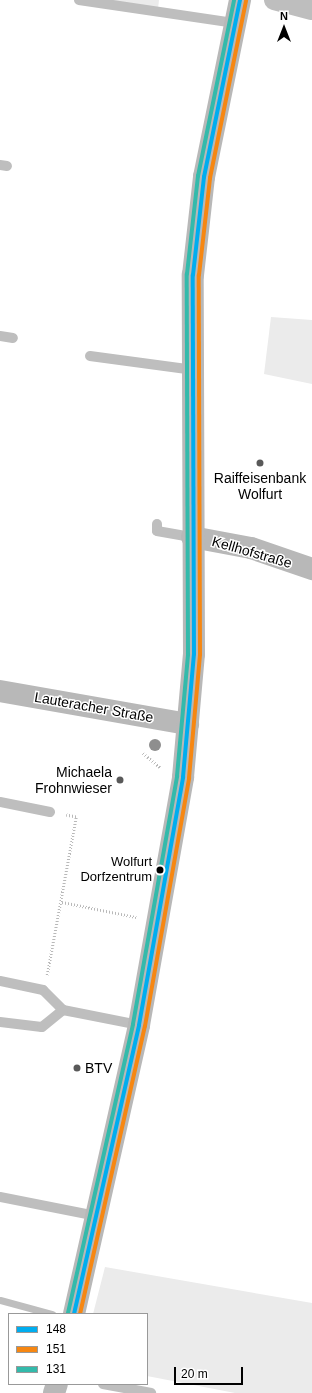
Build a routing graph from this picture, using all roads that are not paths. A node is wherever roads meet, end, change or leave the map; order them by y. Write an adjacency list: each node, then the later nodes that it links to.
1 (79, 0): 5 (lane)
2 (240, 0): 5 (main road)
3 (274, 0): 4 (street)
4 (312, 10)
5 (236, 22): 9 (main road)
6 (0, 336): 7 (lane)
7 (12, 338)
8 (90, 356): 9 (lane)
9 (194, 370): 11 (main road)
10 (157, 524): 11 (lane)
11 (192, 537): 12 (main road, Kellhofstraße); 14 (main road)
12 (310, 565)
13 (0, 691): 14 (main road, Lauteracher Straße)
14 (188, 724): 20 (main road)
15 (0, 802): 16 (lane)
16 (50, 812)
17 (0, 980): 18 (lane)
18 (63, 1010): 19 (lane); 20 (lane)
19 (0, 1022)
20 (138, 1025): 22 (main road)
21 (0, 1196): 22 (lane)
22 (97, 1216): 23 (main road)
23 (74, 1313)
24 (108, 1385): 25 (lane)
25 (152, 1393)

